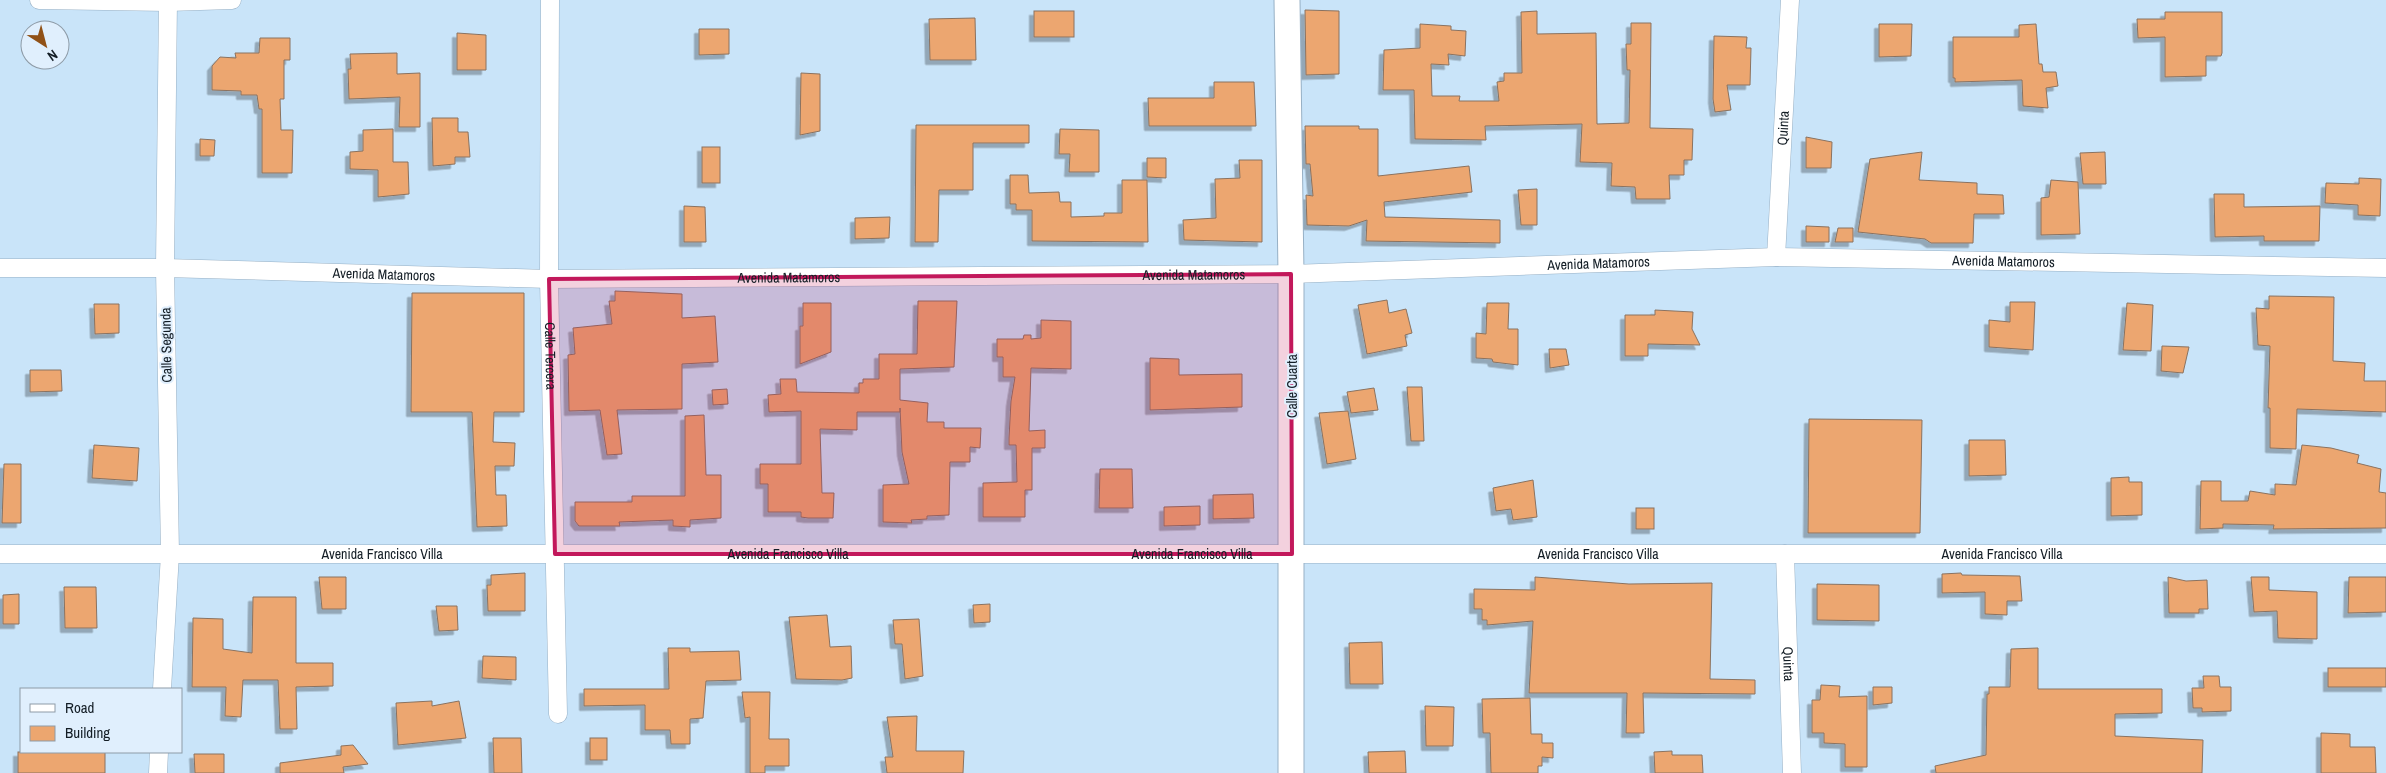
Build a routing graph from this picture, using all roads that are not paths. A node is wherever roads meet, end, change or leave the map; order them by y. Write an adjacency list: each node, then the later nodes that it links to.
1 (39, 0): 6 (street)
2 (232, 0): 6 (street)
3 (550, 0): 12 (street, Calle Tercera)
4 (1287, 0): 11 (street, Calle Cuarta)
5 (1790, 0): 7 (street, Quinta)
6 (168, 1): 9 (street, Calle Segunda)
7 (1776, 257): 10 (street, Avenida Matamoros); 11 (street, Avenida Matamoros)
8 (0, 268): 9 (street, Avenida Matamoros)
9 (165, 268): 12 (street, Avenida Matamoros); 14 (street, Calle Segunda)
10 (2386, 268)
11 (1292, 274): 12 (street, Avenida Matamoros); 16 (street, Calle Cuarta)
12 (549, 279): 15 (street, Calle Tercera)
13 (0, 554): 14 (street, Avenida Francisco Villa)
14 (170, 554): 15 (street, Avenida Francisco Villa); 19 (street, Calle Segunda)
15 (555, 554): 16 (street, Avenida Francisco Villa); 20 (street, Calle Tercera)
16 (1292, 554): 17 (street, Avenida Francisco Villa); 23 (street, Calle Cuarta)
17 (1784, 554): 18 (street, Avenida Francisco Villa); 24 (street, Quinta)
18 (2386, 554)
19 (162, 688)
20 (558, 714)
21 (159, 753): 22 (street)
22 (158, 773)
23 (1291, 773)
24 (1792, 773)

